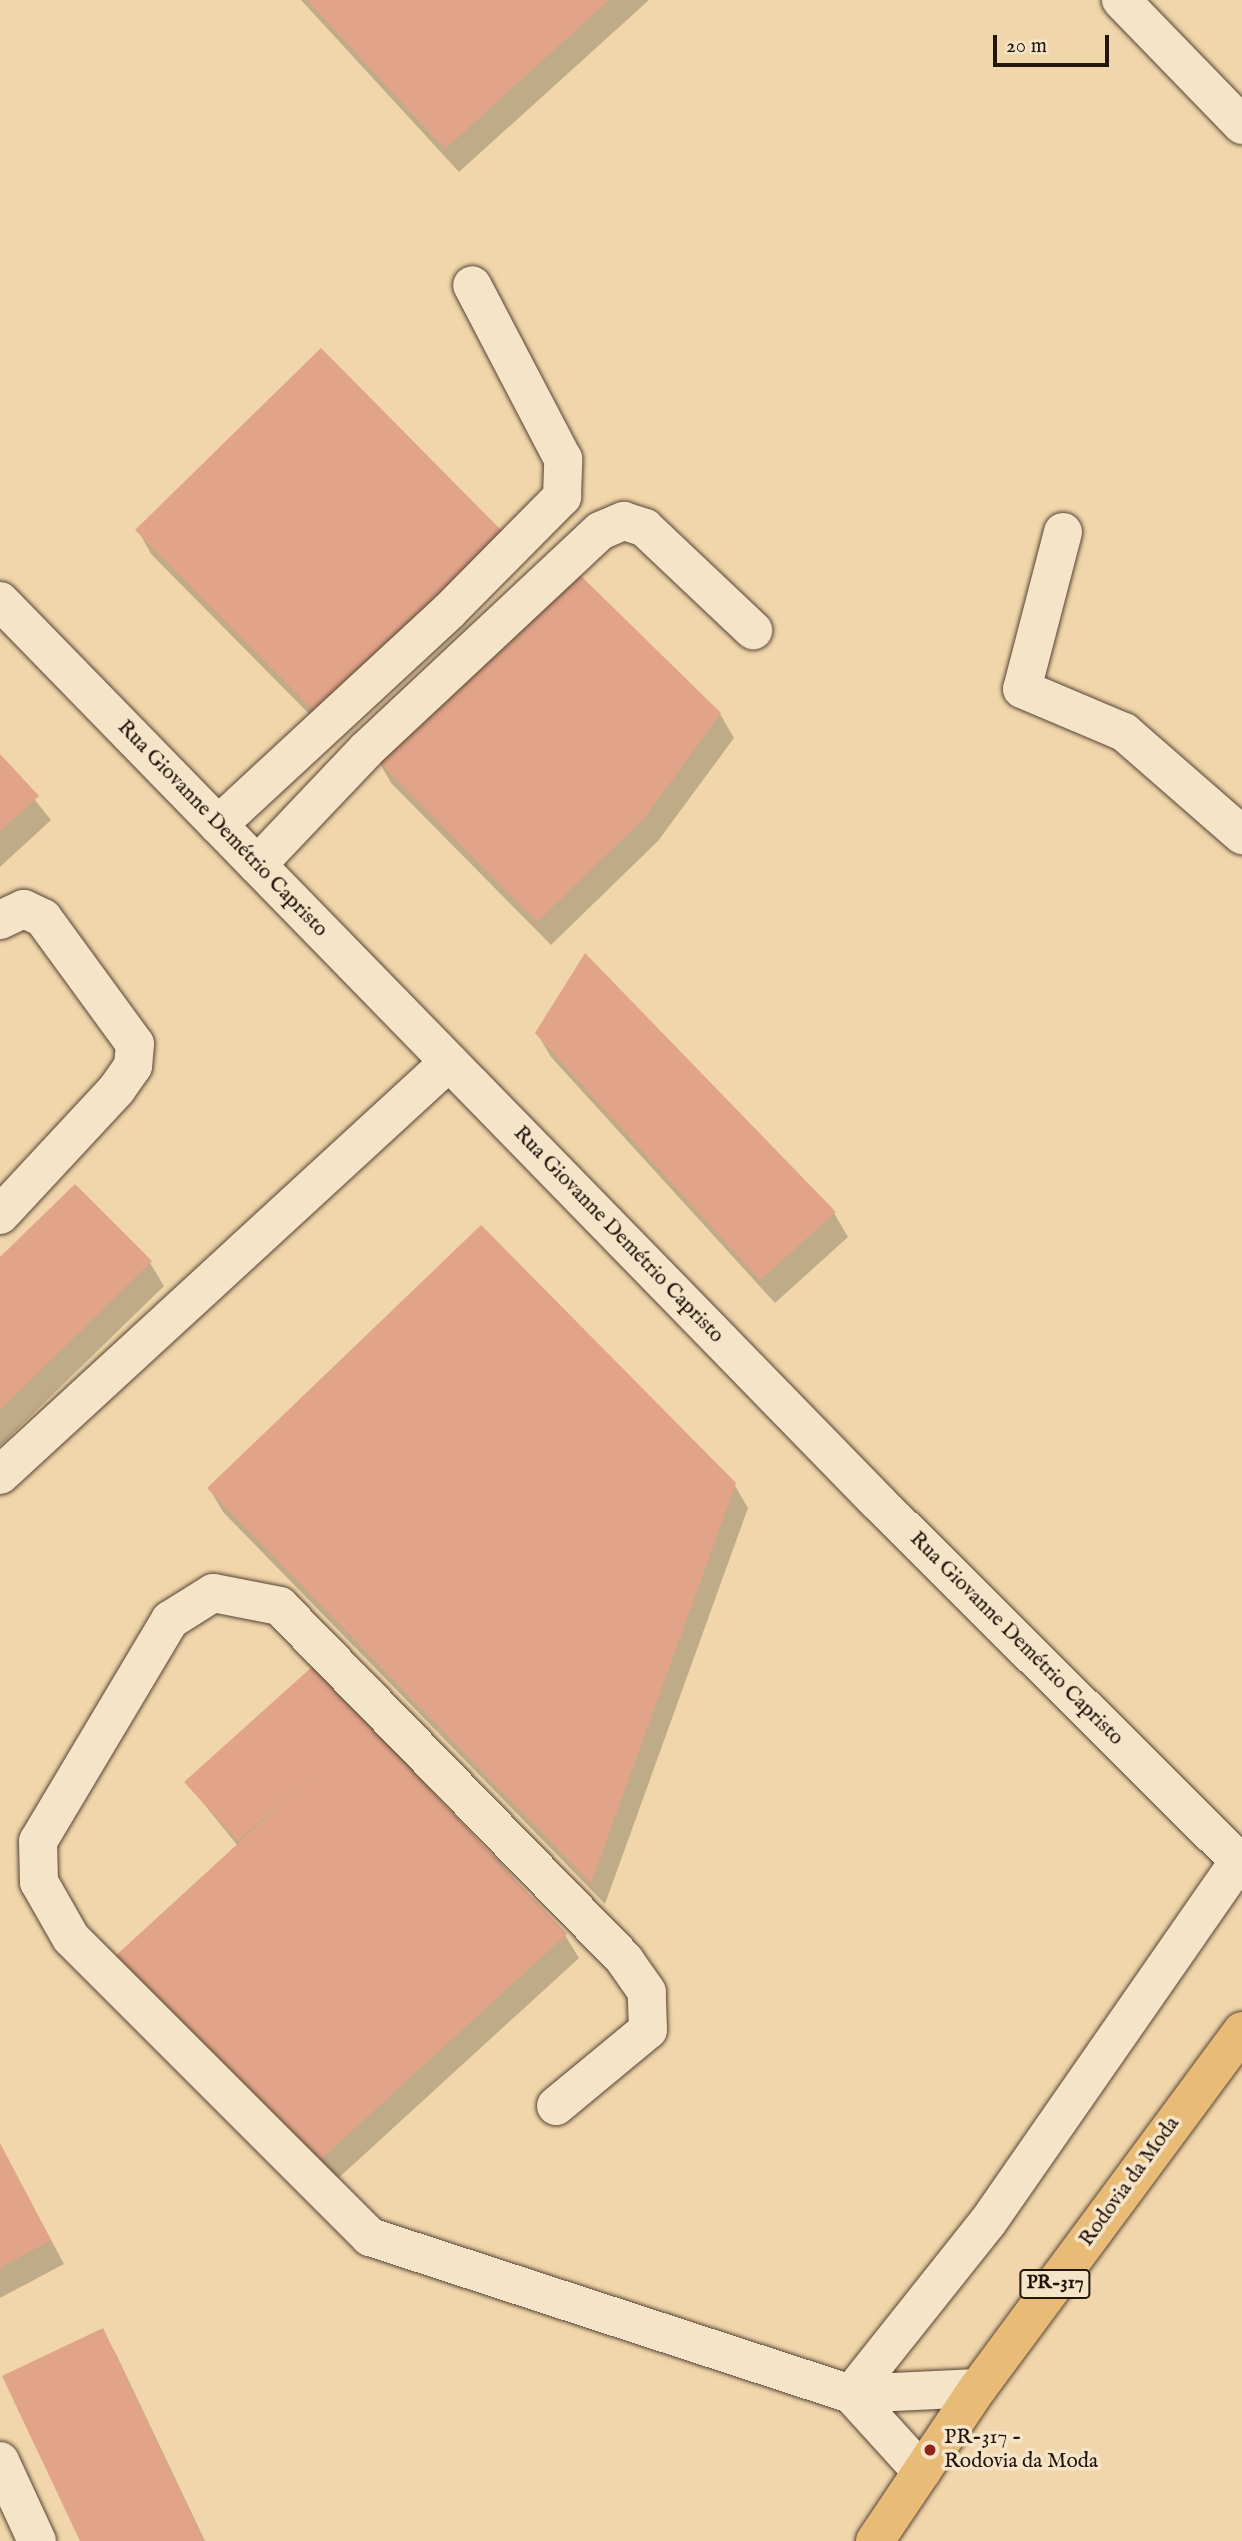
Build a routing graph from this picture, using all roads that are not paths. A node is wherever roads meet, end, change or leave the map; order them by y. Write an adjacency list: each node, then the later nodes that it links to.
1 (1121, 0): 2 (street)
2 (1242, 125)
3 (472, 285): 7 (street)
4 (1063, 532): 8 (street)
5 (0, 601): 7 (street, Rua Giovanne Demétrio Capristo)
6 (753, 630): 9 (street)
7 (218, 825): 9 (street, Rua Giovanne Demétrio Capristo)
8 (1242, 835)
9 (257, 864): 11 (street, Rua Giovanne Demétrio Capristo)
10 (0, 920): 12 (street)
11 (449, 1062): 13 (street); 14 (street, Rua Giovanne Demétrio Capristo)
12 (0, 1215)
13 (0, 1475)
14 (1240, 1862): 18 (street)
15 (1242, 2031): 17 (highway, Rodovia da Moda / PR-317)
16 (556, 2106): 18 (street)
17 (978, 2388): 18 (street); 20 (highway, Rodovia da Moda / PR-317)
18 (851, 2394): 20 (street)
19 (0, 2461): 21 (street)
20 (922, 2472): 22 (highway, Rodovia da Moda / PR-317)
21 (37, 2541)
22 (875, 2541)

